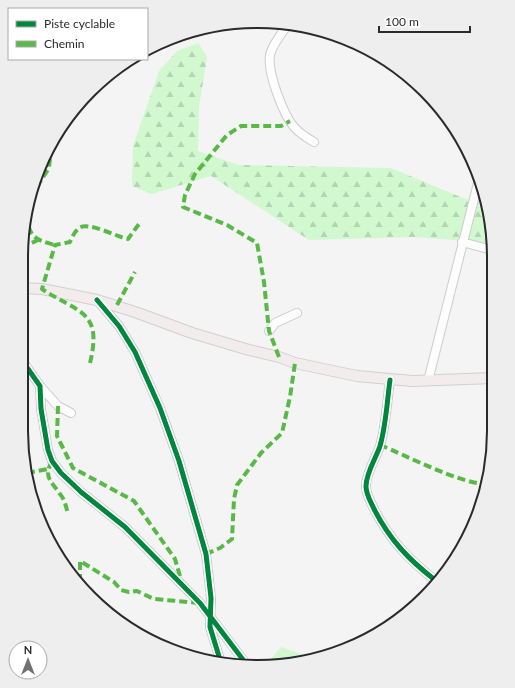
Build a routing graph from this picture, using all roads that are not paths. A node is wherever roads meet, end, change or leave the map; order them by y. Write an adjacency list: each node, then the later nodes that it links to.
1 (284, 30): 2 (street)
2 (314, 142)
3 (476, 189): 4 (street)
4 (462, 242): 5 (street); 13 (street)
5 (487, 249)
6 (28, 288): 7 (main road)
7 (97, 300): 12 (main road); 17 (street)
8 (297, 313): 9 (street)
9 (269, 331)
10 (28, 369): 14 (street)
11 (487, 378): 13 (main road)
12 (390, 380): 13 (main road); 16 (street)
13 (428, 381)
14 (40, 386): 15 (street); 17 (street)
15 (70, 412)
16 (433, 579)
17 (210, 615): 18 (street); 19 (street)
18 (219, 657)
19 (243, 660)

